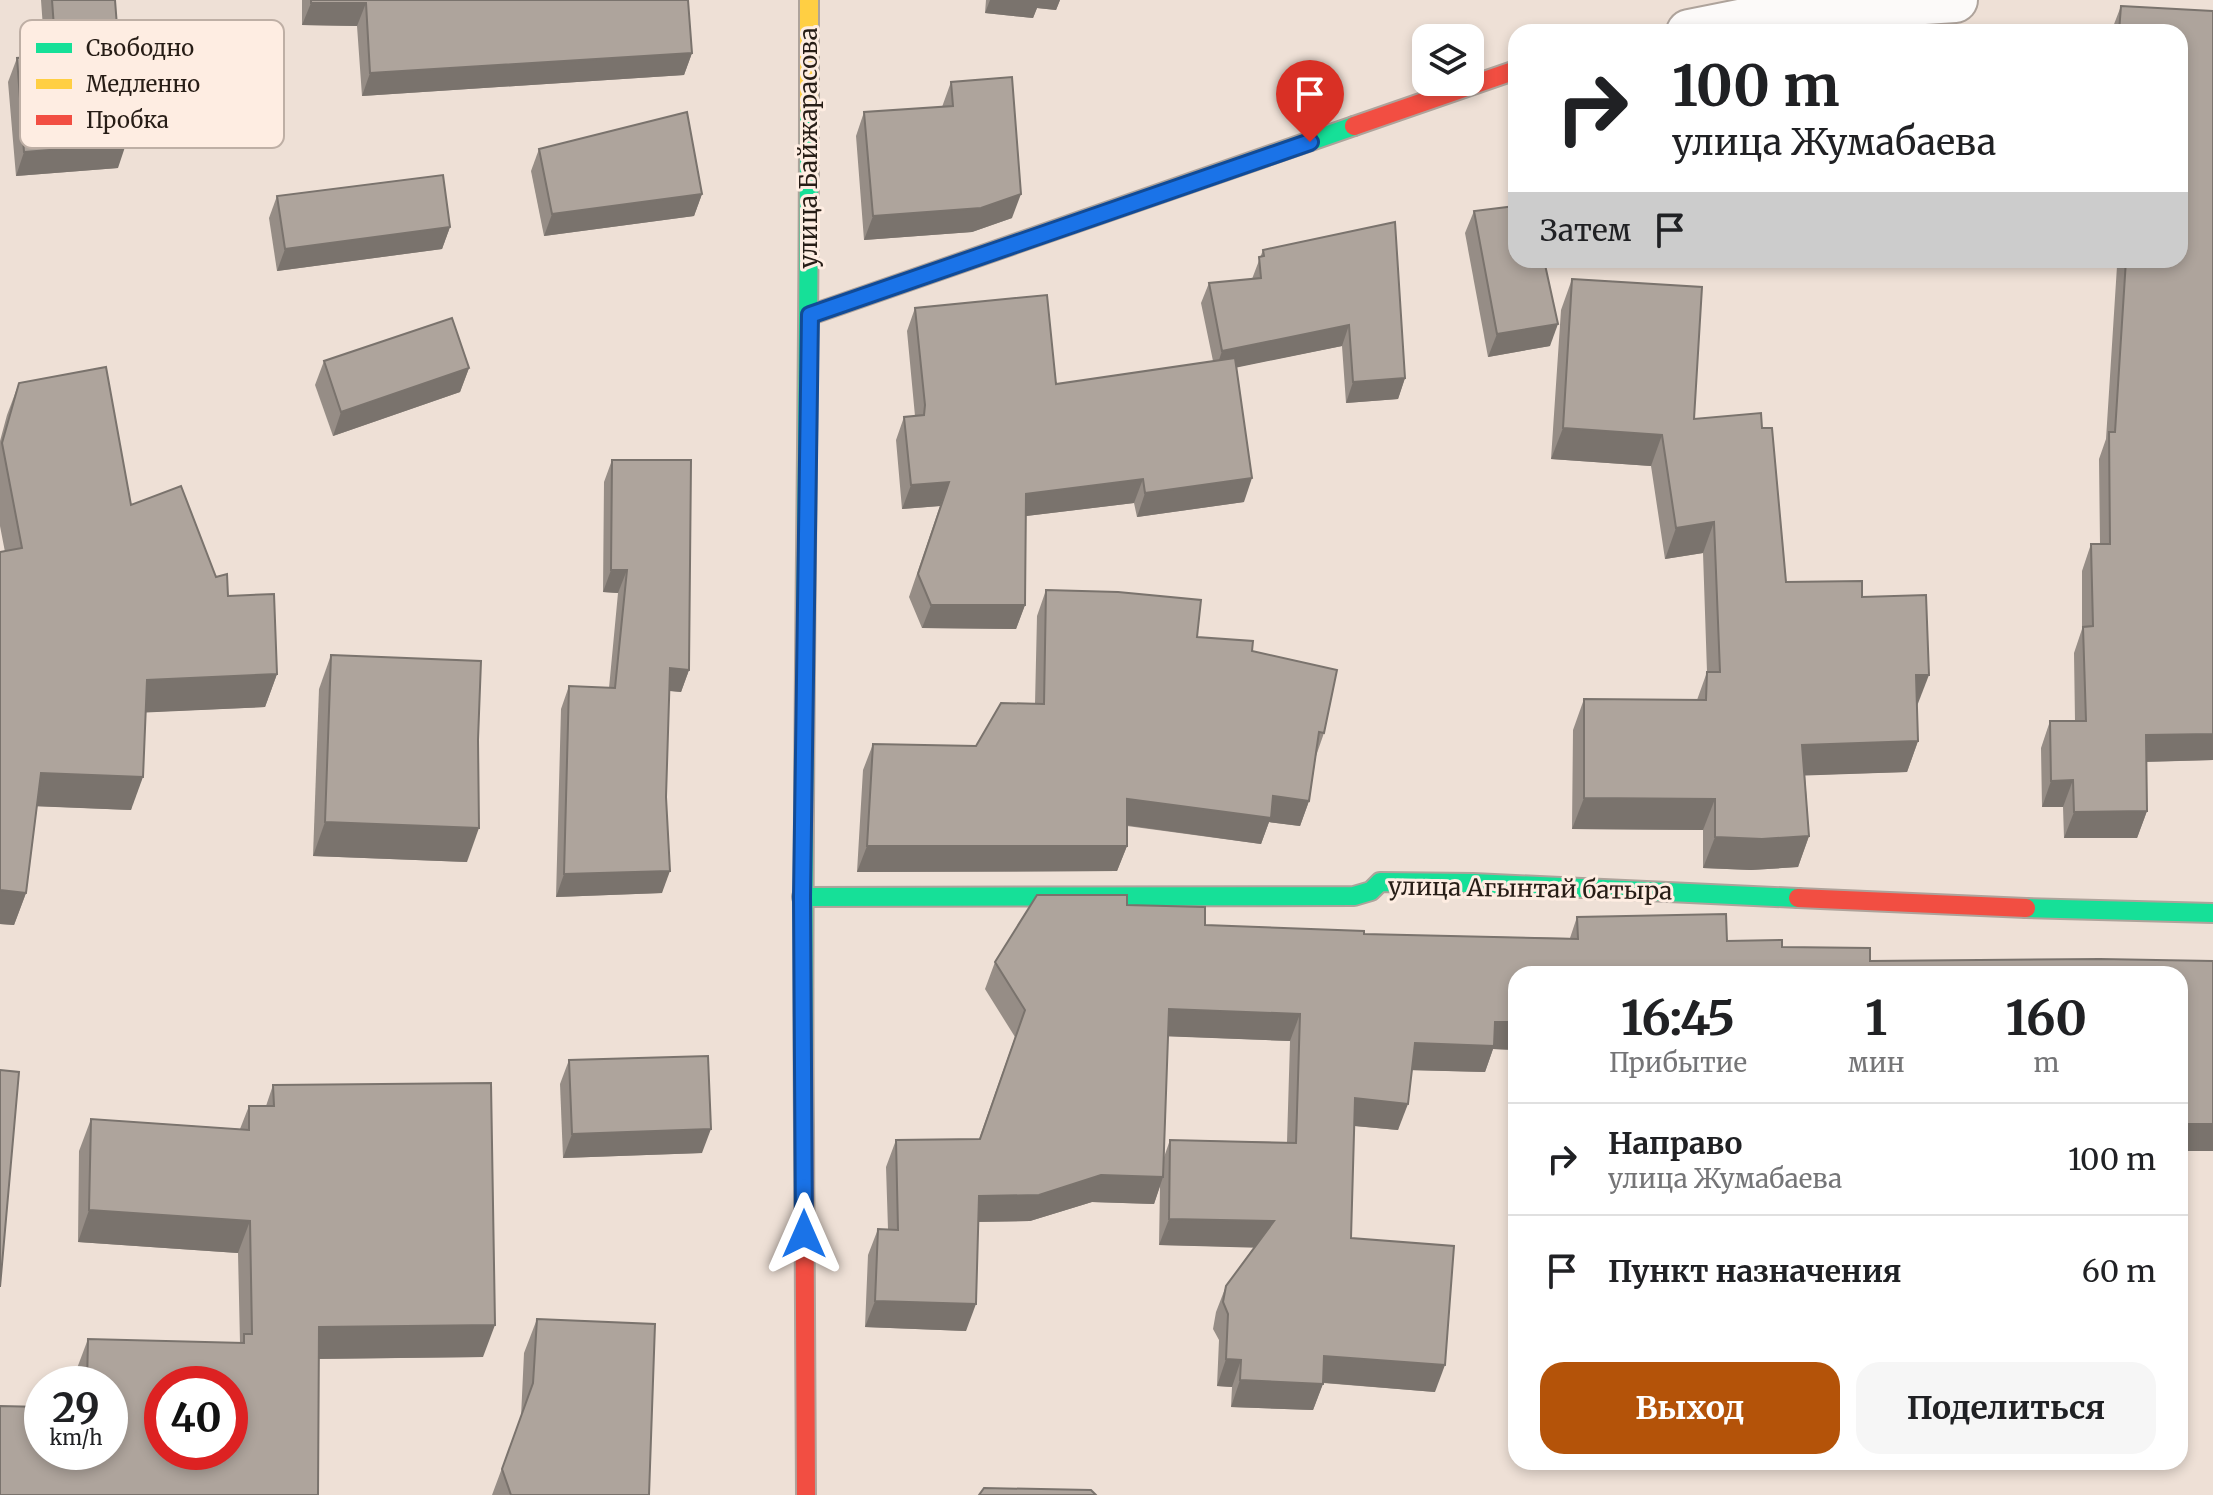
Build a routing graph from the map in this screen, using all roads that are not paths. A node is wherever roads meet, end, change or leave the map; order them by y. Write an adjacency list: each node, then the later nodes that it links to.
1 (809, 0): 5 (street, улица Байжарасова)
2 (1955, 0): 3 (street)
3 (1729, 24)
4 (1508, 73): 5 (street)
5 (810, 315): 6 (street, улица Байжарасова)
6 (802, 897): 7 (street, улица Агынтай батыра); 8 (street, улица Байжарасова)
7 (2213, 913)
8 (806, 1495)

